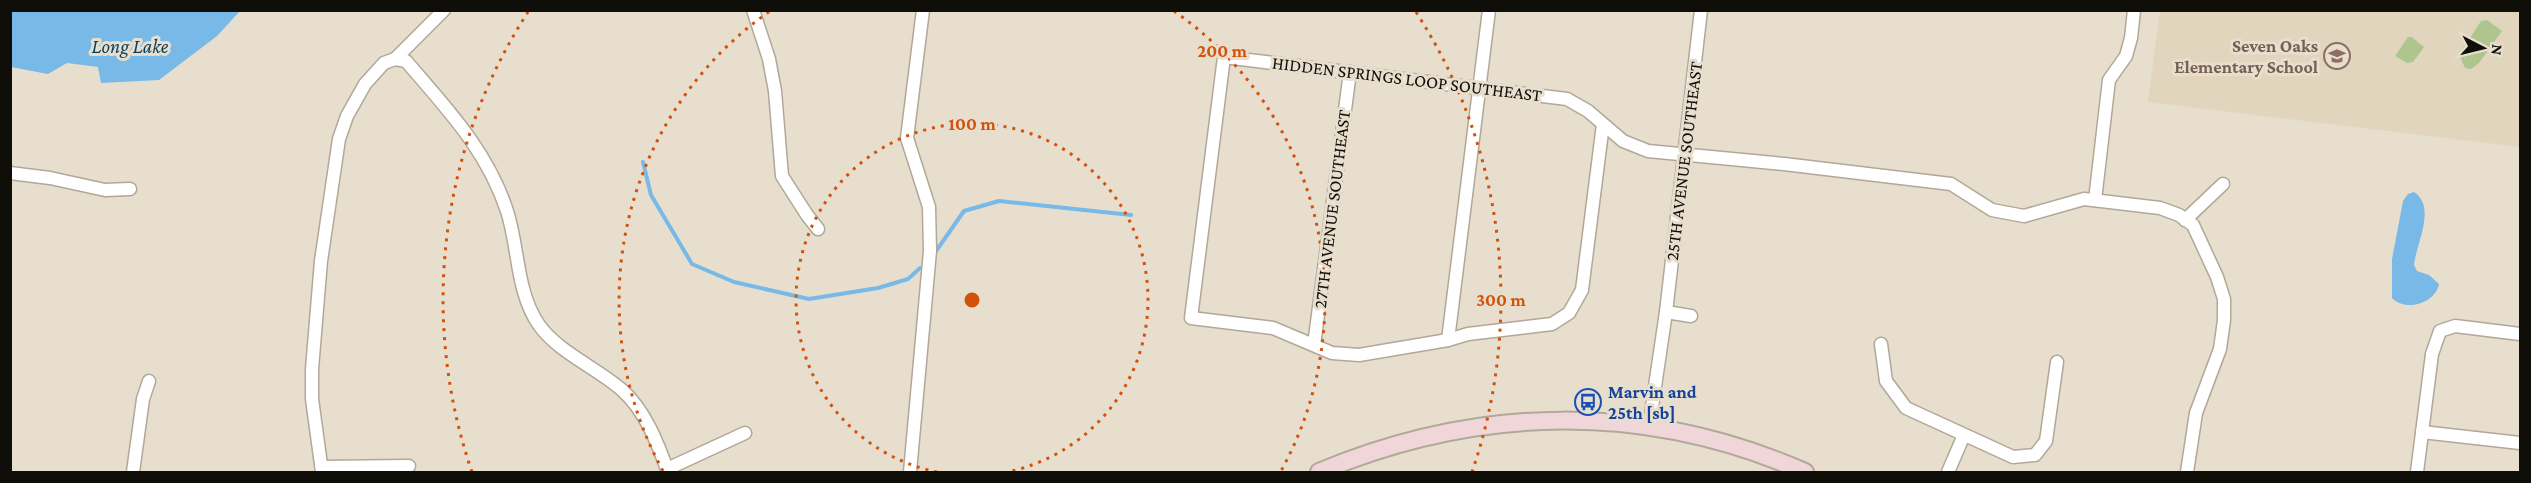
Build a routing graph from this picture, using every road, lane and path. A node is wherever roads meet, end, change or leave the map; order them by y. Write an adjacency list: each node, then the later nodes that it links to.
1 (444, 10): 7 (street)
2 (753, 10): 17 (street)
3 (923, 10): 35 (street)
4 (1489, 10): 9 (street)
5 (1701, 10): 11 (street, 25TH AVENUE SOUTHEAST)
6 (2134, 10): 15 (street)
7 (395, 59): 32 (street); 33 (street)
8 (1350, 72): 9 (street, HIDDEN SPRINGS LOOP SOUTHEAST); 23 (street, 27TH AVENUE SOUTHEAST); 23 (street, HIDDEN SPRINGS LOOP SOUTHEAST)
9 (1478, 90): 10 (street, HIDDEN SPRINGS LOOP SOUTHEAST); 21 (street)
10 (1603, 124): 11 (street, HIDDEN SPRINGS LOOP SOUTHEAST); 21 (street, HIDDEN SPRINGS LOOP SOUTHEAST)
11 (1685, 156): 15 (street, HIDDEN SPRINGS LOOP SOUTHEAST); 18 (street, 25TH AVENUE SOUTHEAST)
12 (10, 173): 14 (street)
13 (2223, 184): 16 (street)
14 (130, 189)
15 (2095, 200): 16 (street, HIDDEN SPRINGS LOOP SOUTHEAST)
16 (2185, 220): 39 (street)
17 (818, 229)
18 (1666, 312): 19 (street); 26 (street, 25TH AVENUE SOUTHEAST)
19 (1691, 316)
20 (2520, 334): 27 (street)
21 (1448, 340): 23 (street, HIDDEN SPRINGS LOOP SOUTHEAST)
22 (1881, 344): 29 (street)
23 (1314, 345)
24 (2057, 362): 29 (street)
25 (150, 381): 34 (street)
26 (1650, 427): 36 (street); 37 (street)
27 (2422, 432): 30 (street); 40 (street)
28 (745, 434): 33 (street)
29 (1964, 435): 38 (street)
30 (2520, 443)
31 (410, 466): 32 (street)
32 (322, 470)
33 (667, 470)
34 (133, 472)
35 (910, 472)
36 (1319, 472)
37 (1805, 472)
38 (1948, 472)
39 (2187, 472)
40 (2416, 472)

